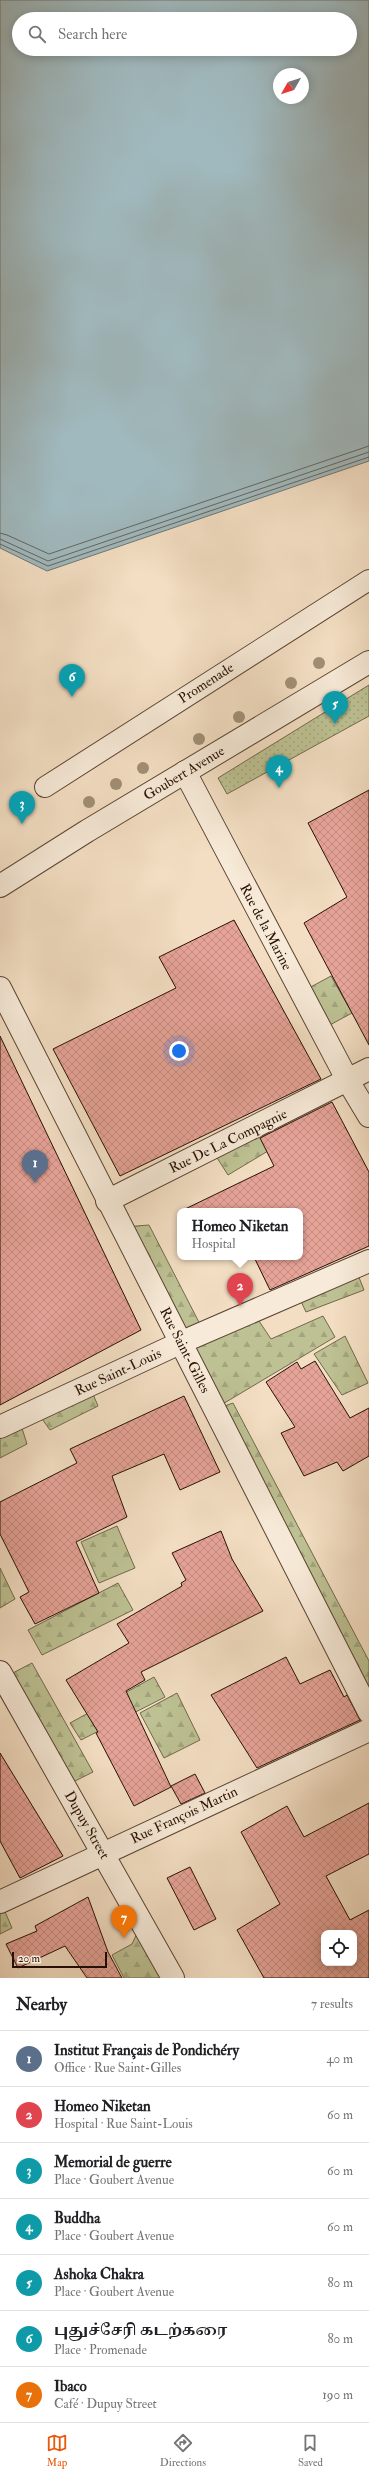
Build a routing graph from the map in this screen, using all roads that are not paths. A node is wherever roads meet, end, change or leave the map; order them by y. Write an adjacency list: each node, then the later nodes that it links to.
1 (369, 580): 4 (street, Promenade)
2 (369, 662): 3 (street, Goubert Avenue)
3 (185, 772): 5 (street, Goubert Avenue); 8 (street, Rue de la Marine)
4 (45, 787)
5 (0, 886)
6 (0, 988): 10 (street, Rue Saint-Gilles)
7 (369, 1069): 8 (street, Rue De La Compagnie)
8 (348, 1081): 9 (street, Rue de la Marine); 10 (street, Rue De La Compagnie)
9 (369, 1116)
10 (108, 1201): 12 (street, Rue Saint-Gilles)
11 (369, 1261): 12 (street, Rue Saint-Louis)
12 (182, 1342): 13 (street, Rue Saint-Louis); 15 (street, Rue Saint-Gilles)
13 (0, 1427)
14 (0, 1672): 17 (street, Dupuy Street)
15 (369, 1712)
16 (369, 1730): 17 (street, Rue François Martin)
17 (103, 1853): 18 (street, Rue François Martin); 19 (street, Dupuy Street)
18 (0, 1902)
19 (173, 1978)

